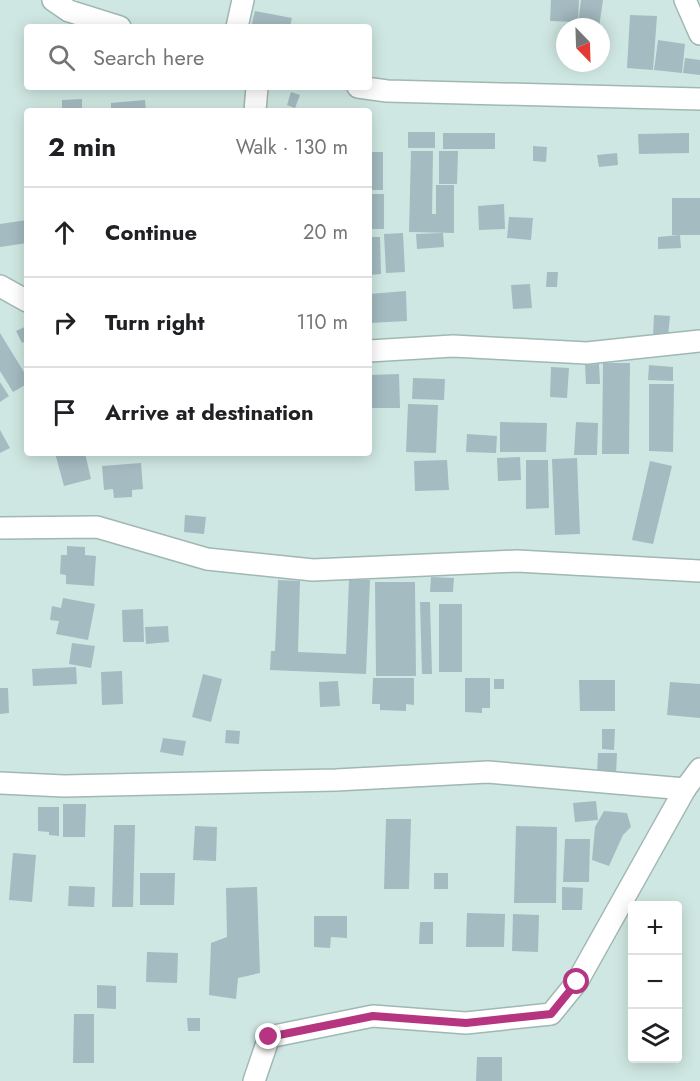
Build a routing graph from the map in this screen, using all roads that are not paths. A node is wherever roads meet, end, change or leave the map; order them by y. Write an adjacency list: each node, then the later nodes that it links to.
1 (53, 0): 4 (street)
2 (243, 0): 5 (street)
3 (685, 0): 6 (street)
4 (110, 24)
5 (238, 24)
6 (700, 34)
7 (372, 89): 9 (street)
8 (257, 90): 10 (street)
9 (700, 99)
10 (255, 108)
11 (0, 286): 12 (street)
12 (24, 299)
13 (700, 341): 14 (street)
14 (372, 351)
15 (0, 528): 16 (street)
16 (700, 571)
17 (700, 769): 19 (street)
18 (0, 783): 19 (street)
19 (685, 789): 20 (street)
20 (254, 1081)

